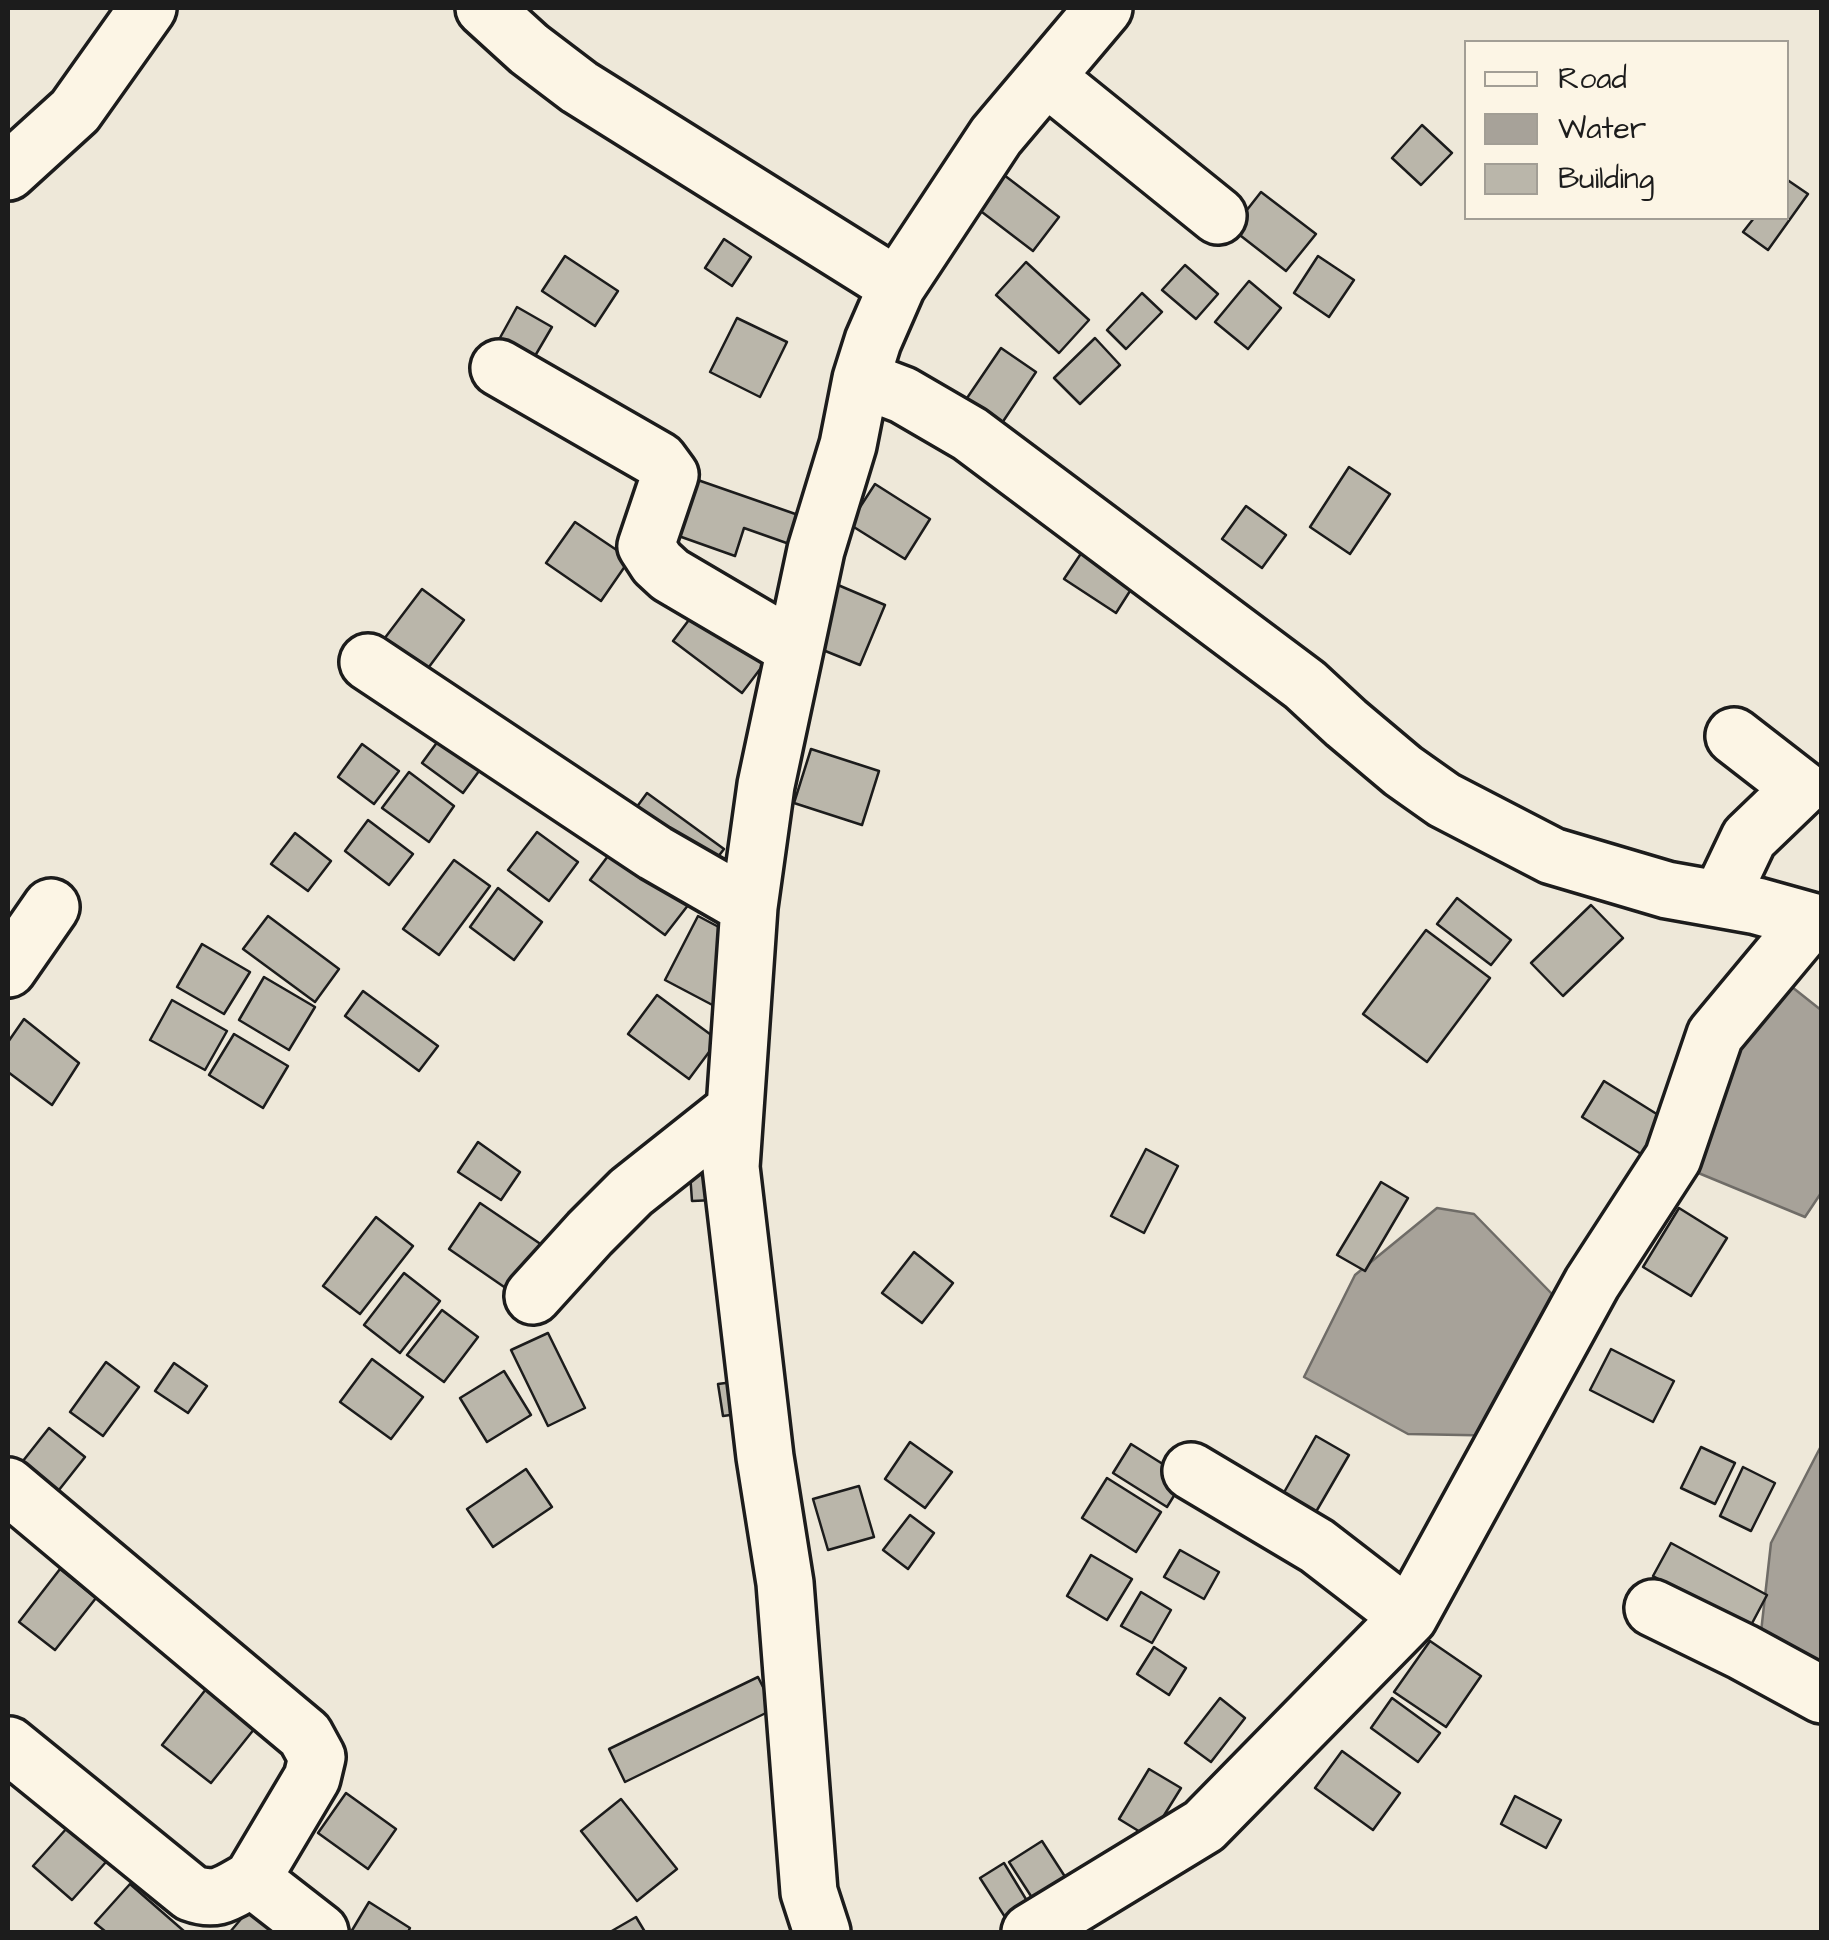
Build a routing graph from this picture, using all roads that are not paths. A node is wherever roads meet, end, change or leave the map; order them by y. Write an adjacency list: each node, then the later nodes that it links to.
1 (148, 8): 5 (street)
2 (484, 8): 7 (street)
3 (1104, 8): 4 (street)
4 (1046, 77): 6 (street); 7 (street)
5 (8, 172)
6 (1218, 216)
7 (897, 286): 9 (street)
8 (499, 368): 10 (street)
9 (862, 380): 10 (street); 13 (street)
10 (794, 648): 14 (street)
11 (368, 662): 14 (street)
12 (1734, 736): 13 (street)
13 (1720, 899): 16 (street)
14 (750, 906): 18 (street)
15 (51, 907): 17 (street)
16 (1816, 923): 23 (street)
17 (8, 969)
18 (733, 1112): 19 (street); 28 (street)
19 (533, 1296)
20 (1191, 1471): 23 (street)
21 (8, 1486): 26 (street)
22 (1652, 1608): 24 (street)
23 (1409, 1617): 29 (street)
24 (1822, 1695)
25 (9, 1745): 26 (street)
26 (252, 1879): 27 (street)
27 (320, 1932)
28 (822, 1932)
29 (1030, 1932)

